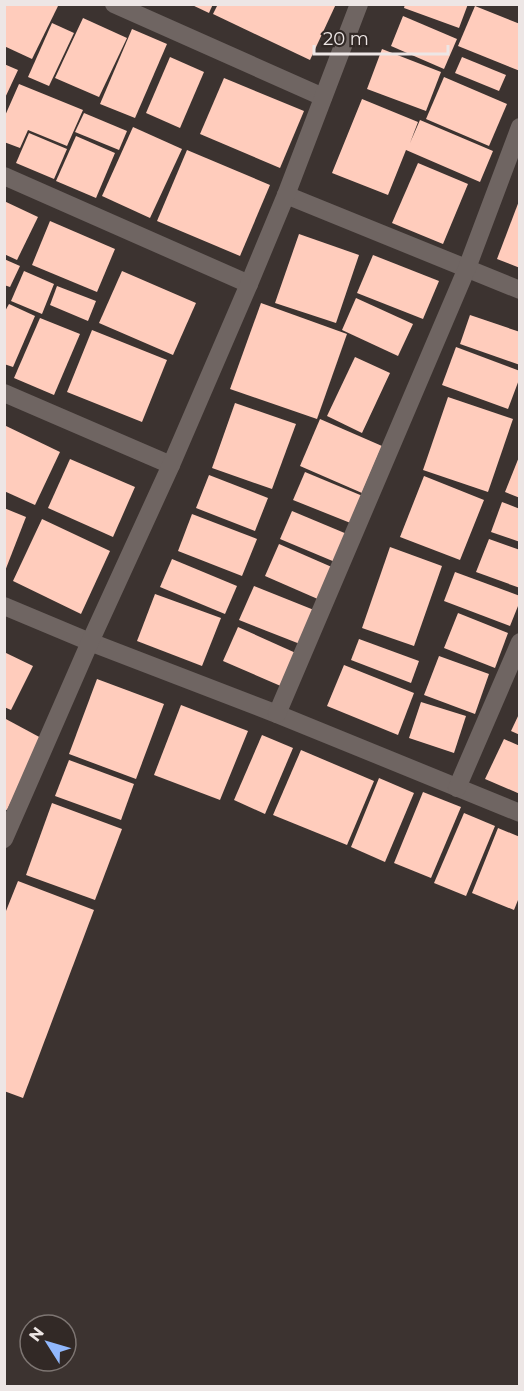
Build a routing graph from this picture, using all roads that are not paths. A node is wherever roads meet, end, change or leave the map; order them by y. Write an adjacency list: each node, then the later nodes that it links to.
1 (114, 4): 3 (street)
2 (359, 4): 3 (street)
3 (323, 97): 6 (street)
4 (519, 127): 7 (street)
5 (4, 176): 8 (street)
6 (286, 195): 7 (street); 8 (street)
7 (467, 268): 9 (street); 15 (street)
8 (249, 284): 11 (street)
9 (519, 290)
10 (4, 393): 11 (street)
11 (171, 465): 13 (street)
12 (4, 606): 13 (street)
13 (90, 642): 15 (street); 18 (street)
14 (519, 642): 16 (street)
15 (277, 714): 16 (street)
16 (456, 788): 17 (street)
17 (519, 813)
18 (5, 835)

